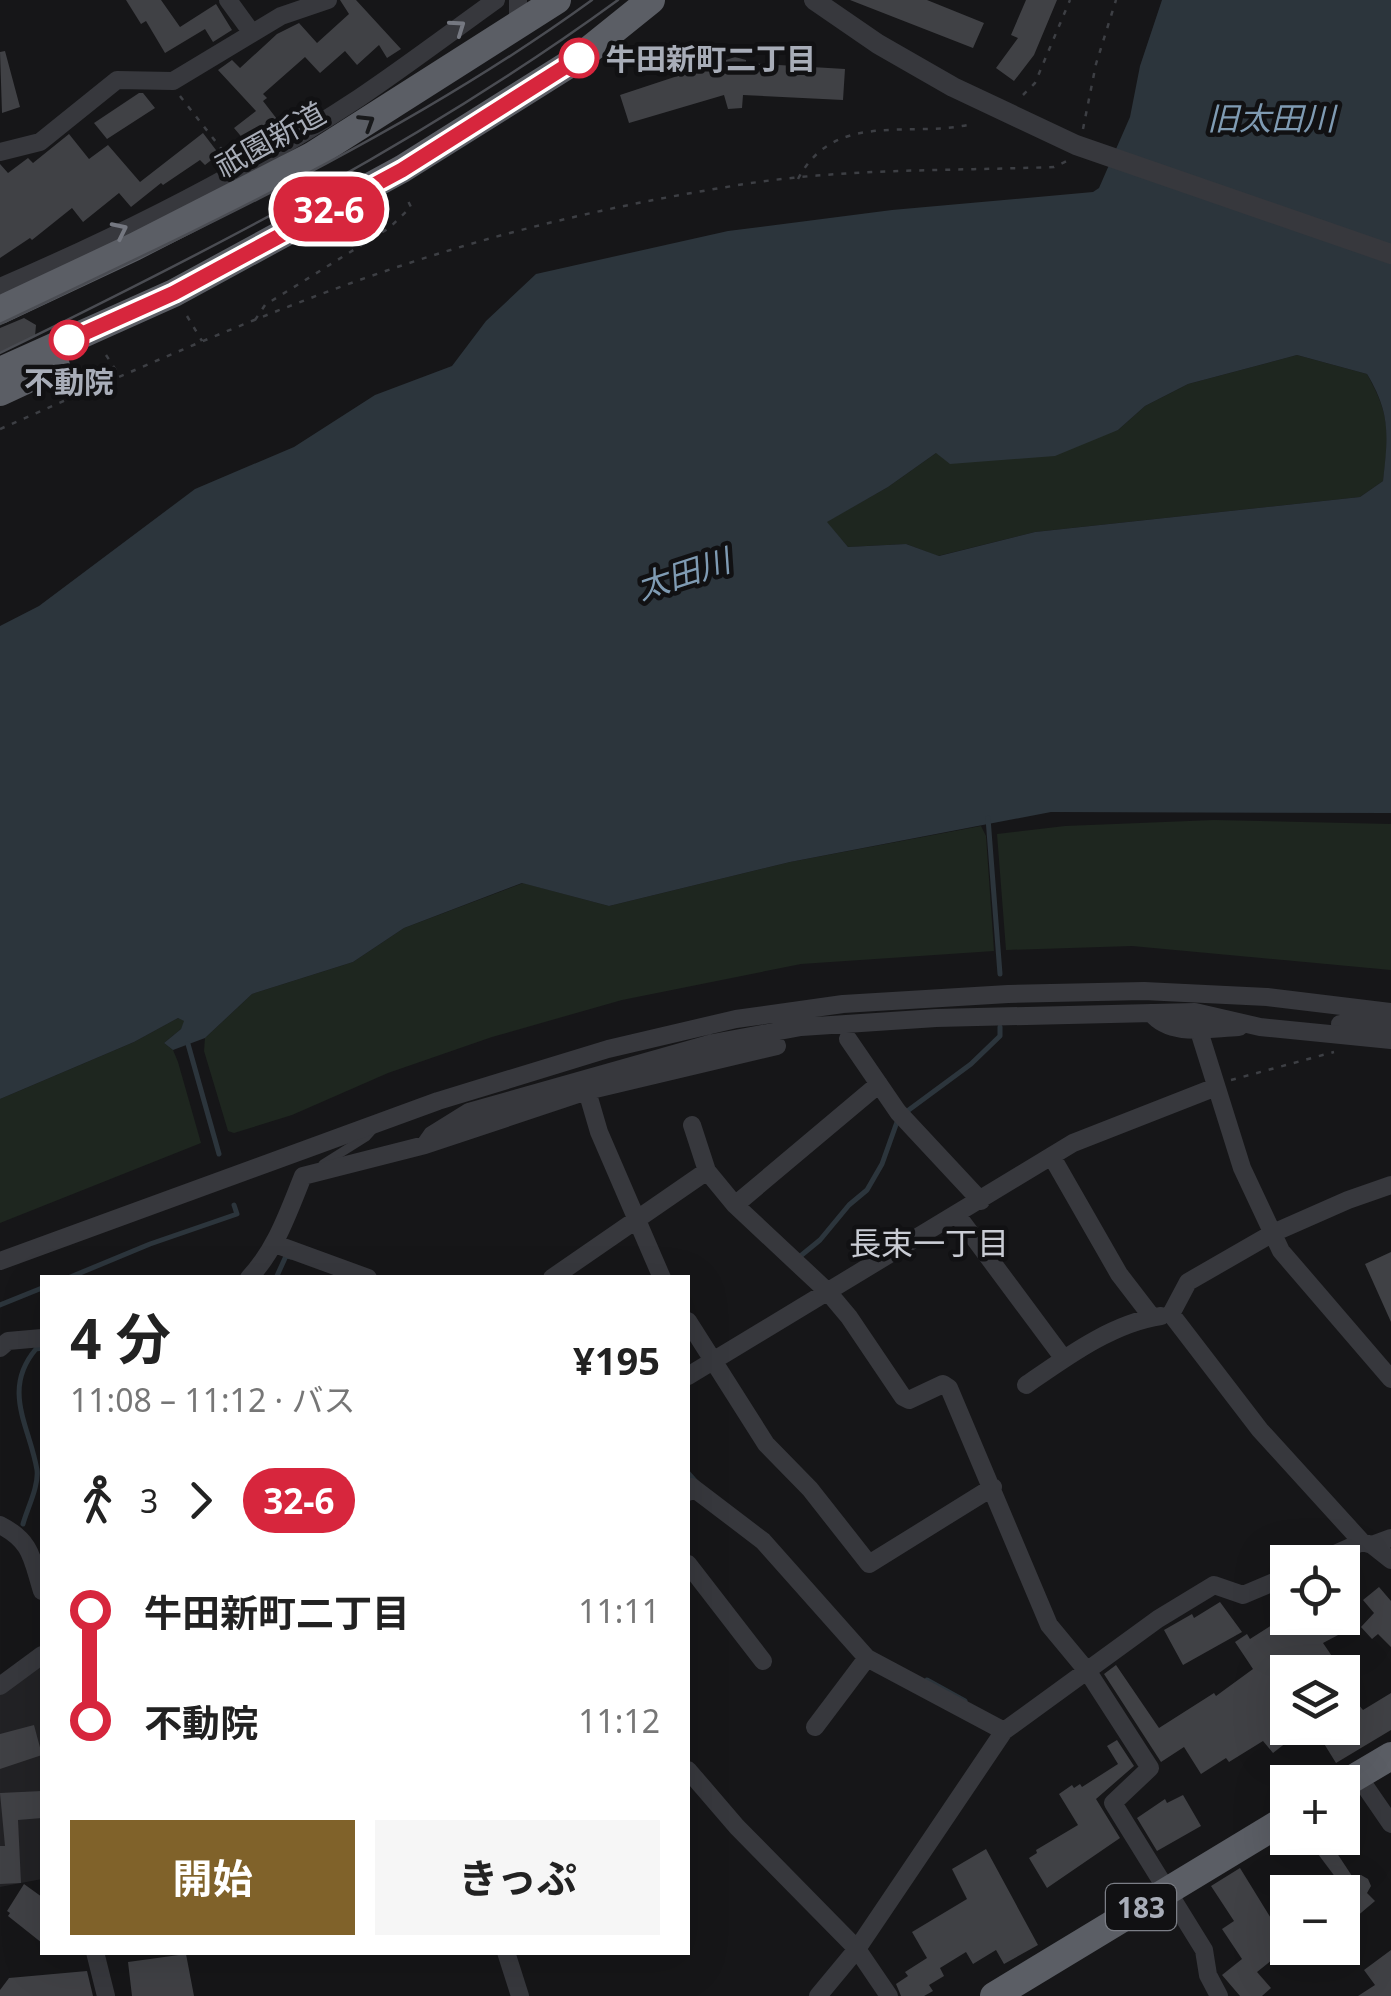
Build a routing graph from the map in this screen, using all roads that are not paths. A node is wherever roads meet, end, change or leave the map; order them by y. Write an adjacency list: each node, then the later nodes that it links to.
1 (228, 0): 8 (street)
2 (328, 0): 8 (street)
3 (496, 0): 9 (street, one-way to 3)
4 (557, 0): 7 (highway, 祇園新道)
5 (652, 0): 14 (highway)
6 (814, 0): 11 (street)
7 (518, 14): 9 (highway, 祇園新道, one-way to 7)
8 (252, 33): 10 (street)
9 (310, 142): 12 (highway, 祇園新道, one-way to 9)
10 (0, 152)
11 (1391, 254)
12 (85, 258): 13 (street); 15 (highway, 祇園新道)
13 (0, 287)
14 (180, 304): 16 (highway); 17 (highway)
15 (0, 310)
16 (0, 371)
17 (0, 392)
18 (1150, 1012): 21 (street); 22 (street); 33 (street)
19 (1391, 1012): 31 (street)
20 (1391, 1023): 21 (street)
21 (1260, 1027): 22 (street); 24 (street)
22 (1198, 1031): 29 (street)
23 (848, 1039): 28 (street)
24 (1391, 1040)
25 (777, 1046): 30 (street)
26 (1349, 1047): 27 (street)
27 (1391, 1050)
28 (879, 1084): 38 (street); 39 (street)
29 (1215, 1086): 34 (street); 42 (street)
30 (588, 1091): 33 (street); 41 (street)
31 (379, 1122): 36 (lane); 44 (street)
32 (692, 1125): 35 (street)
33 (425, 1145): 36 (street)
34 (1052, 1157): 38 (street); 50 (street)
35 (706, 1171): 39 (street); 41 (street)
36 (303, 1176): 43 (street)
37 (1391, 1185): 42 (street)
38 (981, 1200): 40 (street)
39 (735, 1205): 49 (street)
40 (957, 1215): 49 (street); 54 (street)
41 (637, 1220): 47 (street); 48 (street)
42 (1273, 1233): 50 (street); 56 (street)
43 (275, 1244): 45 (street); 46 (street)
44 (0, 1262)
45 (252, 1275)
46 (360, 1275)
47 (556, 1275)
48 (661, 1275)
49 (828, 1292): 55 (street); 59 (street)
50 (1162, 1315): 54 (street); 63 (street)
51 (690, 1324): 55 (street)
52 (40, 1338): 53 (street)
53 (0, 1348)
54 (1064, 1359): 58 (street)
55 (712, 1361): 57 (street); 59 (street)
56 (1389, 1372)
57 (690, 1375)
58 (1026, 1385)
59 (993, 1487): 72 (street)
60 (690, 1489): 70 (street)
61 (0, 1525): 68 (street)
62 (1391, 1538): 63 (street)
63 (1367, 1544): 64 (street); 65 (street)
64 (1360, 1546)
65 (1391, 1560)
66 (690, 1567): 71 (street)
67 (1270, 1584): 72 (street)
68 (40, 1585)
69 (40, 1657): 73 (street)
70 (867, 1658): 74 (street); 75 (street)
71 (763, 1661)
72 (1088, 1672): 75 (street); 82 (street)
73 (0, 1686)
74 (815, 1727)
75 (1004, 1731): 83 (street)
76 (1391, 1756): 78 (highway)
77 (690, 1772): 83 (street)
78 (1360, 1774)
79 (1360, 1791): 80 (street)
80 (1391, 1824)
81 (1270, 1829): 82 (highway, 183)
82 (1166, 1892): 90 (highway, 183); 91 (street)
83 (857, 1948): 88 (street); 89 (street)
84 (96, 1955): 86 (street)
85 (507, 1955): 87 (street)
86 (106, 1996)
87 (520, 1996)
88 (818, 1996)
89 (889, 1996)
90 (994, 1996)
91 (1218, 1996)

